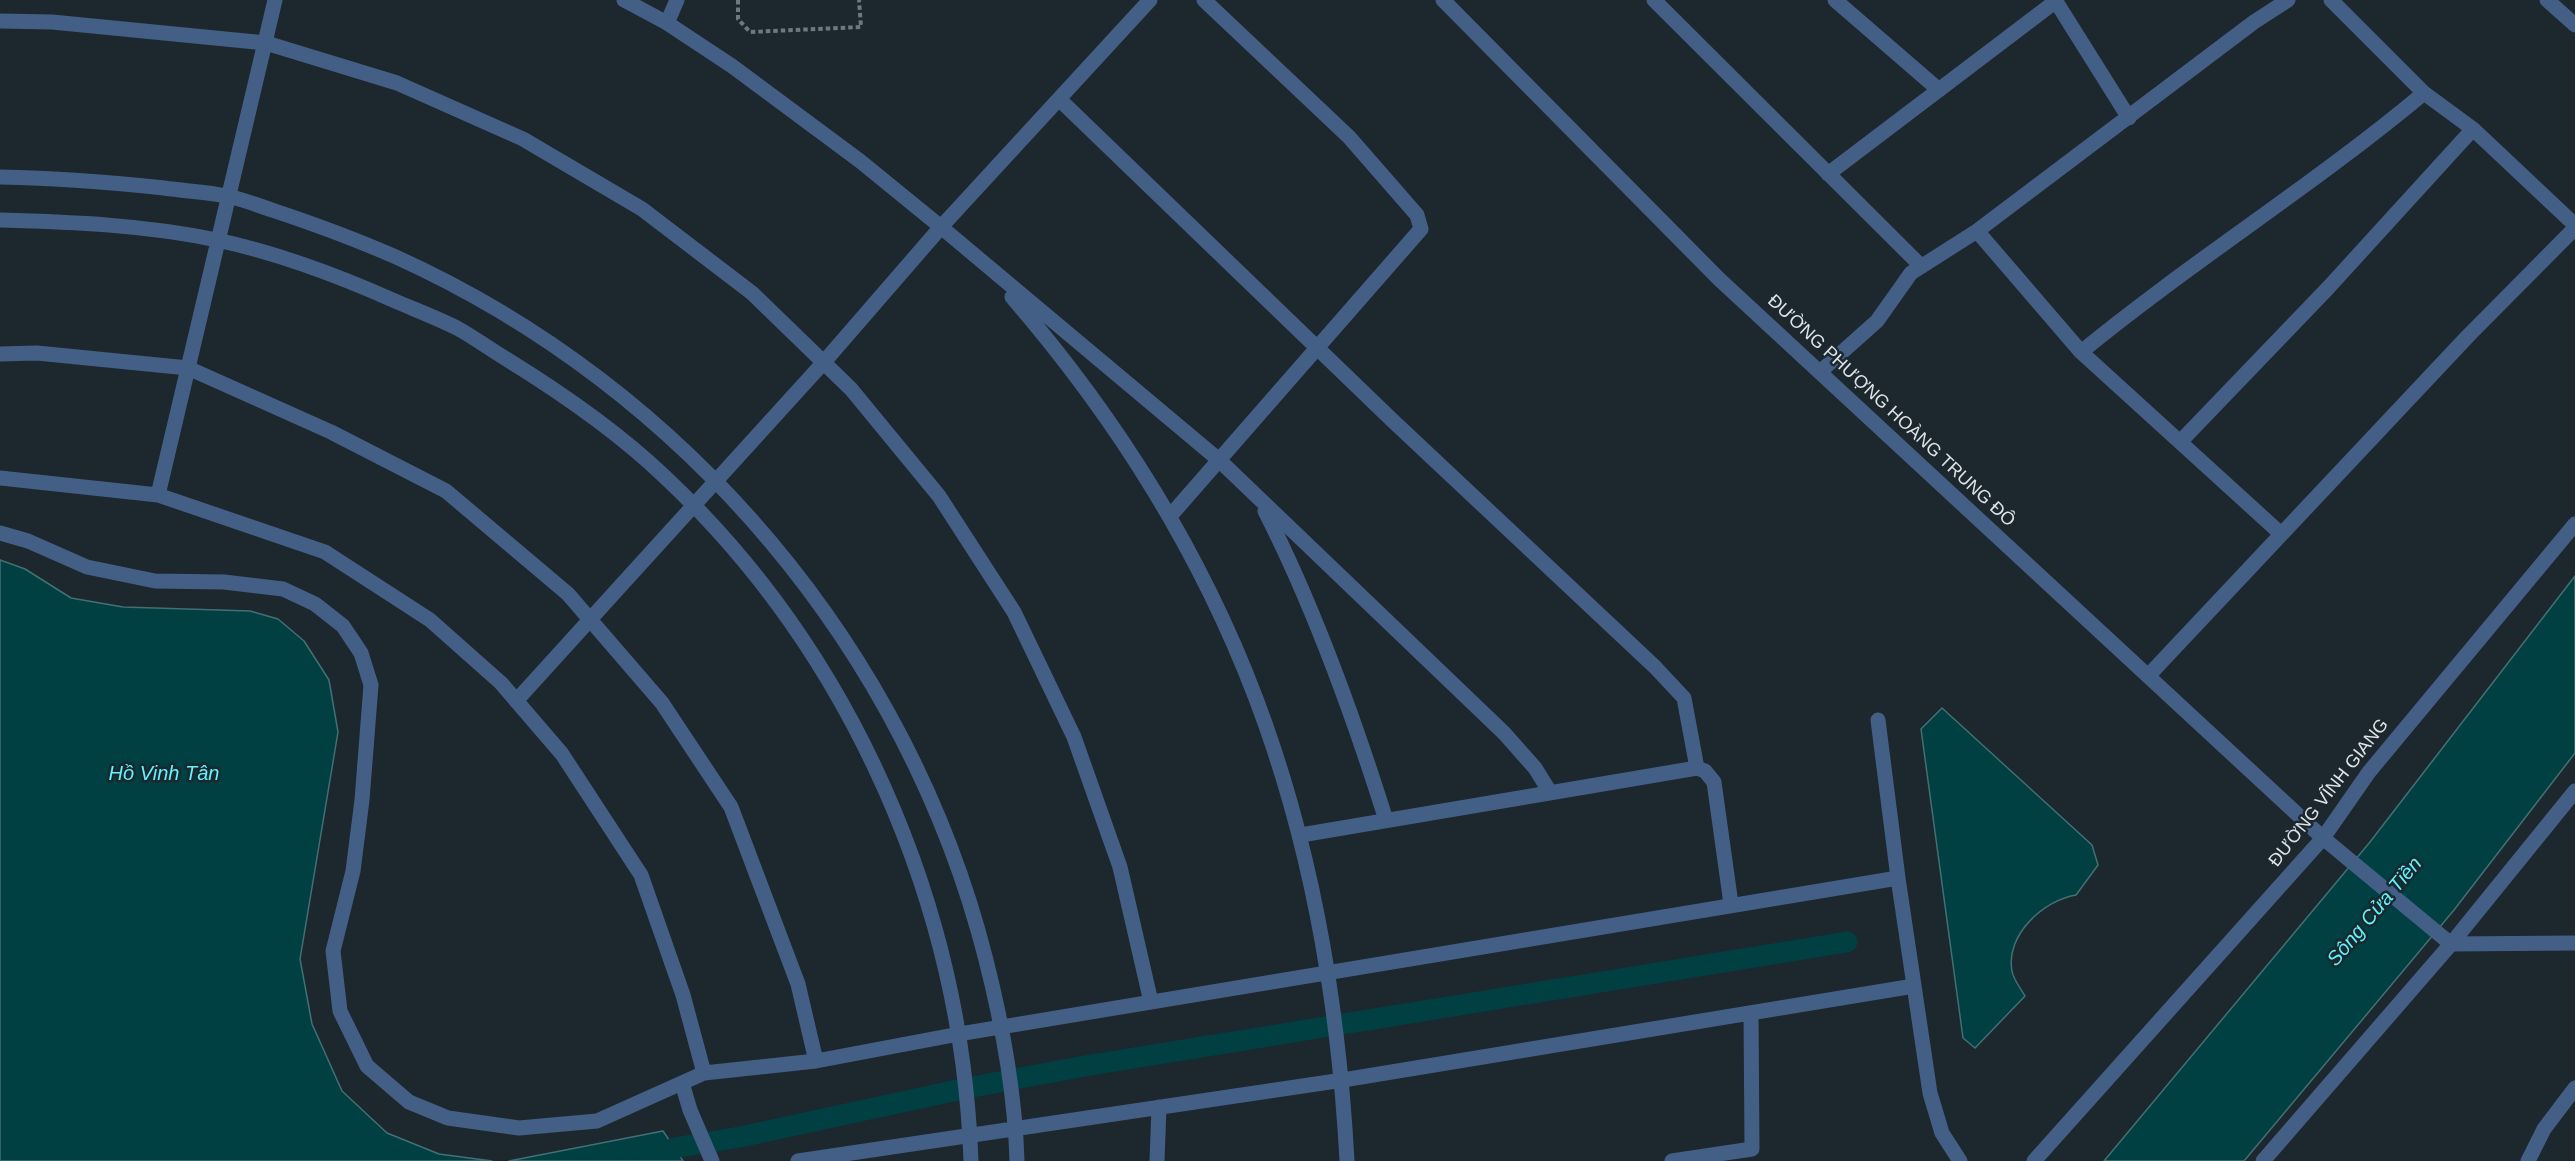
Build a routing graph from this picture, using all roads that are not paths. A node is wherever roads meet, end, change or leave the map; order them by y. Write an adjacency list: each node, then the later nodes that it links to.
1 (275, 0): 16 (street)
2 (624, 0): 14 (street)
3 (677, 0): 14 (street)
4 (1150, 0): 19 (street)
5 (1204, 0): 32 (street)
6 (1443, 0): 37 (street, ĐƯỜNG PHƯỢNG HOÀNG TRUNG ĐÔ)
7 (1654, 0): 22 (street)
8 (1835, 0): 17 (street)
9 (2056, 0): 17 (street); 20 (street)
10 (2288, 0): 20 (street)
11 (2331, 0): 18 (street)
12 (2548, 0): 15 (street)
13 (0, 21): 16 (street)
14 (668, 23): 27 (street)
15 (2575, 25)
16 (266, 43): 24 (street); 35 (street)
17 (1939, 90): 22 (street)
18 (2424, 93): 21 (street); 33 (street)
19 (1059, 99): 27 (street); 32 (street)
20 (2129, 118): 28 (street)
21 (2473, 129): 26 (street); 38 (street)
22 (1828, 174): 31 (street)
23 (0, 177): 24 (street)
24 (227, 196): 29 (street); 41 (street)
25 (0, 220): 29 (street)
26 (2575, 226): 48 (street)
27 (941, 227): 30 (street); 35 (street)
28 (1977, 231): 31 (street); 33 (street)
29 (218, 241): 36 (street); 44 (street)
30 (966, 249): 39 (street); 45 (street)
31 (1922, 266): 37 (street)
32 (1318, 348): 39 (street); 53 (street)
33 (2081, 352): 38 (street)
34 (0, 354): 36 (street)
35 (824, 362): 41 (street); 65 (street)
36 (188, 368): 42 (street); 49 (street)
37 (1821, 371): 50 (street, ĐƯỜNG PHƯỢNG HOÀNG TRUNG ĐÔ)
38 (2180, 442): 48 (street)
39 (1219, 460): 43 (street); 45 (street)
40 (0, 478): 42 (street)
41 (715, 480): 44 (street); 67 (street)
42 (158, 495): 51 (street)
43 (1259, 498): 55 (street); 56 (street)
44 (693, 507): 49 (street); 68 (street)
45 (1171, 515): 57 (street)
46 (2575, 524): 58 (street, ĐƯỜNG VĨNH GIANG)
47 (0, 533): 72 (street)
48 (2280, 533): 50 (street)
49 (591, 621): 51 (street); 69 (street)
50 (2148, 676): 58 (street, ĐƯỜNG PHƯỢNG HOÀNG TRUNG ĐÔ)
51 (516, 701): 70 (street)
52 (1878, 720): 59 (street)
53 (1697, 768): 55 (street); 60 (street)
54 (2575, 791): 62 (street)
55 (1550, 792): 56 (street)
56 (1386, 820): 57 (street)
57 (1300, 835): 63 (street)
58 (2323, 838): 62 (street, ĐƯỜNG PHƯỢNG HOÀNG TRUNG ĐÔ); 86 (street, ĐƯỜNG VĨNH GIANG)
59 (1898, 878): 60 (street); 64 (street)
60 (1731, 904): 63 (street)
61 (2575, 943): 62 (street)
62 (2451, 944): 87 (street)
63 (1328, 973): 65 (street); 71 (street)
64 (1914, 986): 66 (street); 85 (street)
65 (1150, 1002): 67 (street)
66 (1751, 1013): 71 (street); 84 (street)
67 (1003, 1026): 68 (street); 75 (street)
68 (959, 1034): 69 (street); 76 (street)
69 (816, 1062): 70 (street)
70 (704, 1073): 72 (street)
71 (1343, 1080): 74 (street); 83 (street)
72 (682, 1083): 78 (street)
73 (2575, 1088): 88 (street)
74 (1159, 1107): 75 (street); 82 (street)
75 (1016, 1129): 76 (street); 81 (street)
76 (970, 1136): 77 (street); 80 (street)
77 (835, 1158): 79 (street)
78 (712, 1160)
79 (798, 1161)
80 (971, 1161)
81 (1017, 1161)
82 (1157, 1161)
83 (1347, 1161)
84 (1672, 1161)
85 (1960, 1161)
86 (2034, 1161)
87 (2263, 1161)
88 (2528, 1161)

